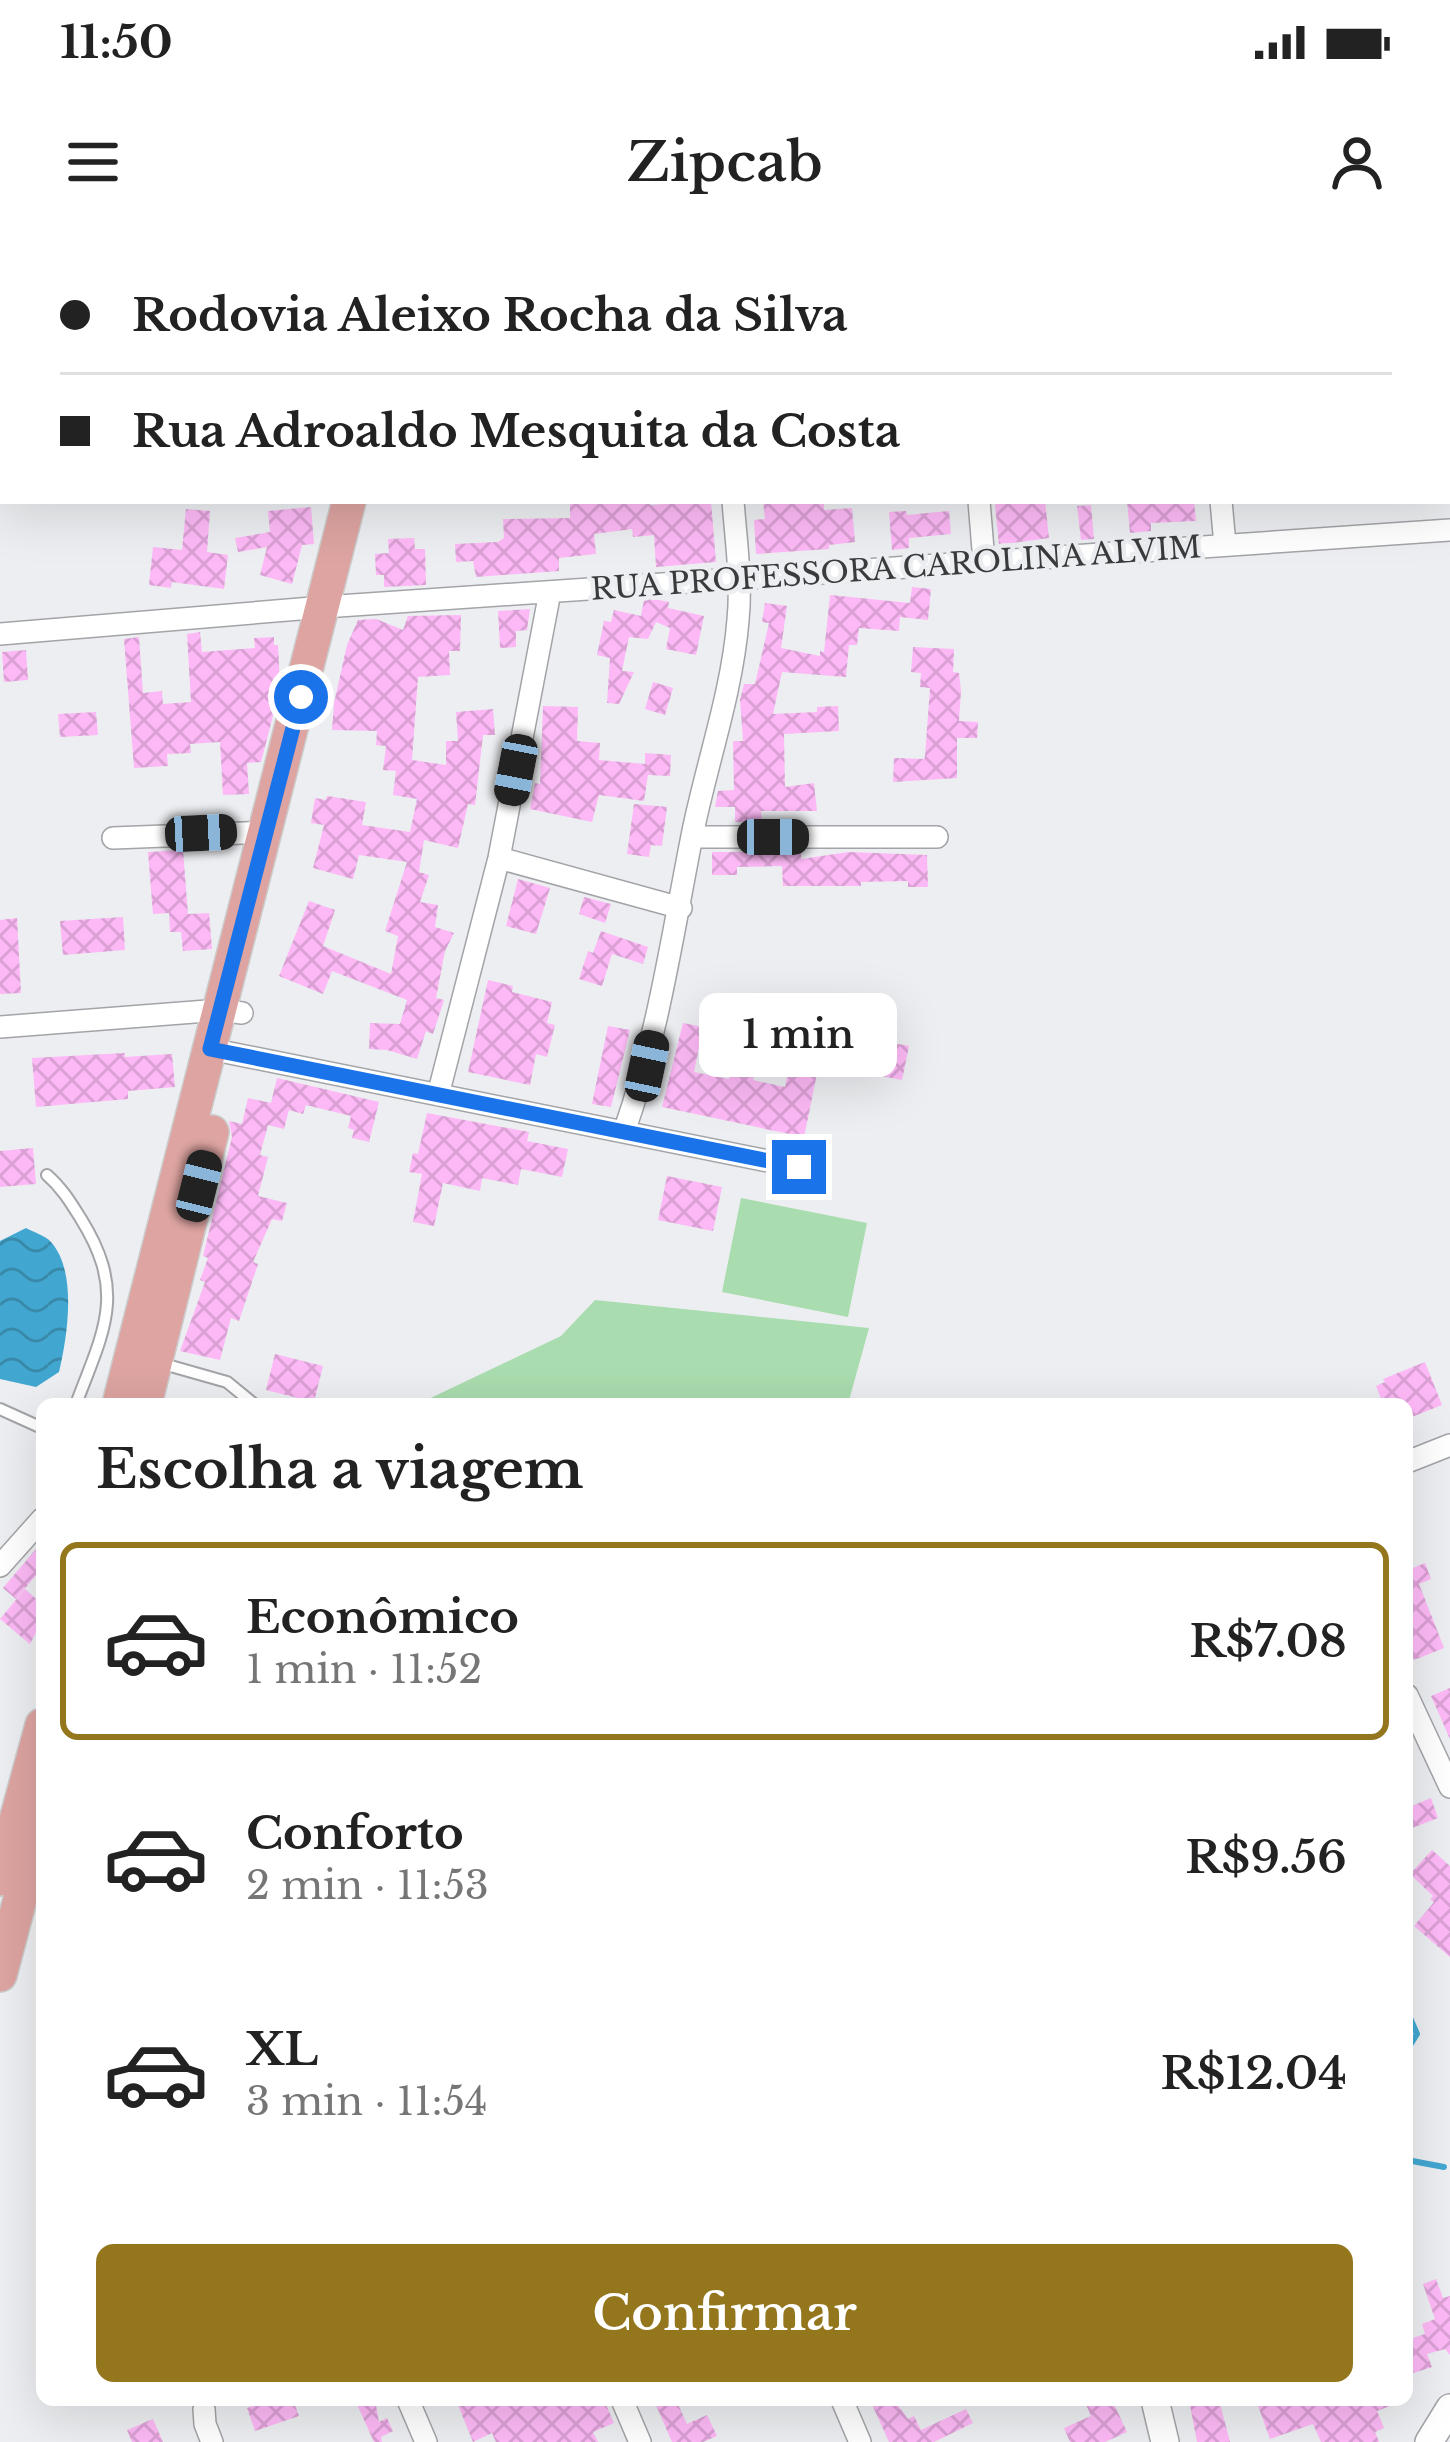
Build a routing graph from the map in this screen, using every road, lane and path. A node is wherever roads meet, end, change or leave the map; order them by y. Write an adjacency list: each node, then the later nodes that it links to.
1 (349, 504): 11 (main road)
2 (367, 504): 11 (main road)
3 (733, 504): 9 (street)
4 (979, 504): 8 (street)
5 (1221, 504): 7 (street)
6 (1450, 530): 7 (street, RUA PROFESSORA CAROLINA ALVIM)
7 (1225, 545): 8 (street, RUA PROFESSORA CAROLINA ALVIM)
8 (984, 562): 9 (street, RUA PROFESSORA CAROLINA ALVIM)
9 (740, 579): 10 (street, RUA PROFESSORA CAROLINA ALVIM); 14 (street)
10 (550, 592): 11 (street, RUA PROFESSORA CAROLINA ALVIM); 17 (street)
11 (333, 607): 12 (street, RUA PROFESSORA CAROLINA ALVIM); 13 (main road); 19 (main road)
12 (0, 634)
13 (266, 832): 16 (street); 19 (main road)
14 (692, 837): 15 (street); 18 (street)
15 (937, 837)
16 (113, 838)
17 (499, 858): 18 (street); 22 (street)
18 (681, 908): 23 (street)
19 (231, 1012): 20 (street); 21 (main road)
20 (0, 1027)
21 (221, 1051): 22 (street); 26 (main road); 28 (main road)
22 (438, 1095): 23 (street)
23 (624, 1132): 24 (street)
24 (799, 1167)
25 (47, 1175): 27 (lane)
26 (156, 1362): 29 (main road); 30 (lane)
27 (78, 1398)
28 (121, 1398)
29 (147, 1398)
30 (246, 1398)
31 (0, 1409): 32 (lane)
32 (36, 1425)
33 (1450, 1445): 34 (street)
34 (1413, 1460)
35 (36, 1526): 36 (street)
36 (0, 1566)
37 (1413, 1708): 39 (street)
38 (36, 1755): 40 (main road)
39 (1450, 1787)
40 (28, 1795): 41 (main road); 42 (main road)
41 (2, 1863)
42 (0, 1975)
43 (206, 2406): 49 (street)
44 (411, 2406): 50 (street)
45 (625, 2406): 51 (street)
46 (845, 2406): 52 (street)
47 (1156, 2406): 53 (street)
48 (1450, 2408): 54 (street)
49 (212, 2442)
50 (426, 2442)
51 (640, 2442)
52 (860, 2442)
53 (1165, 2442)
54 (1429, 2442)

